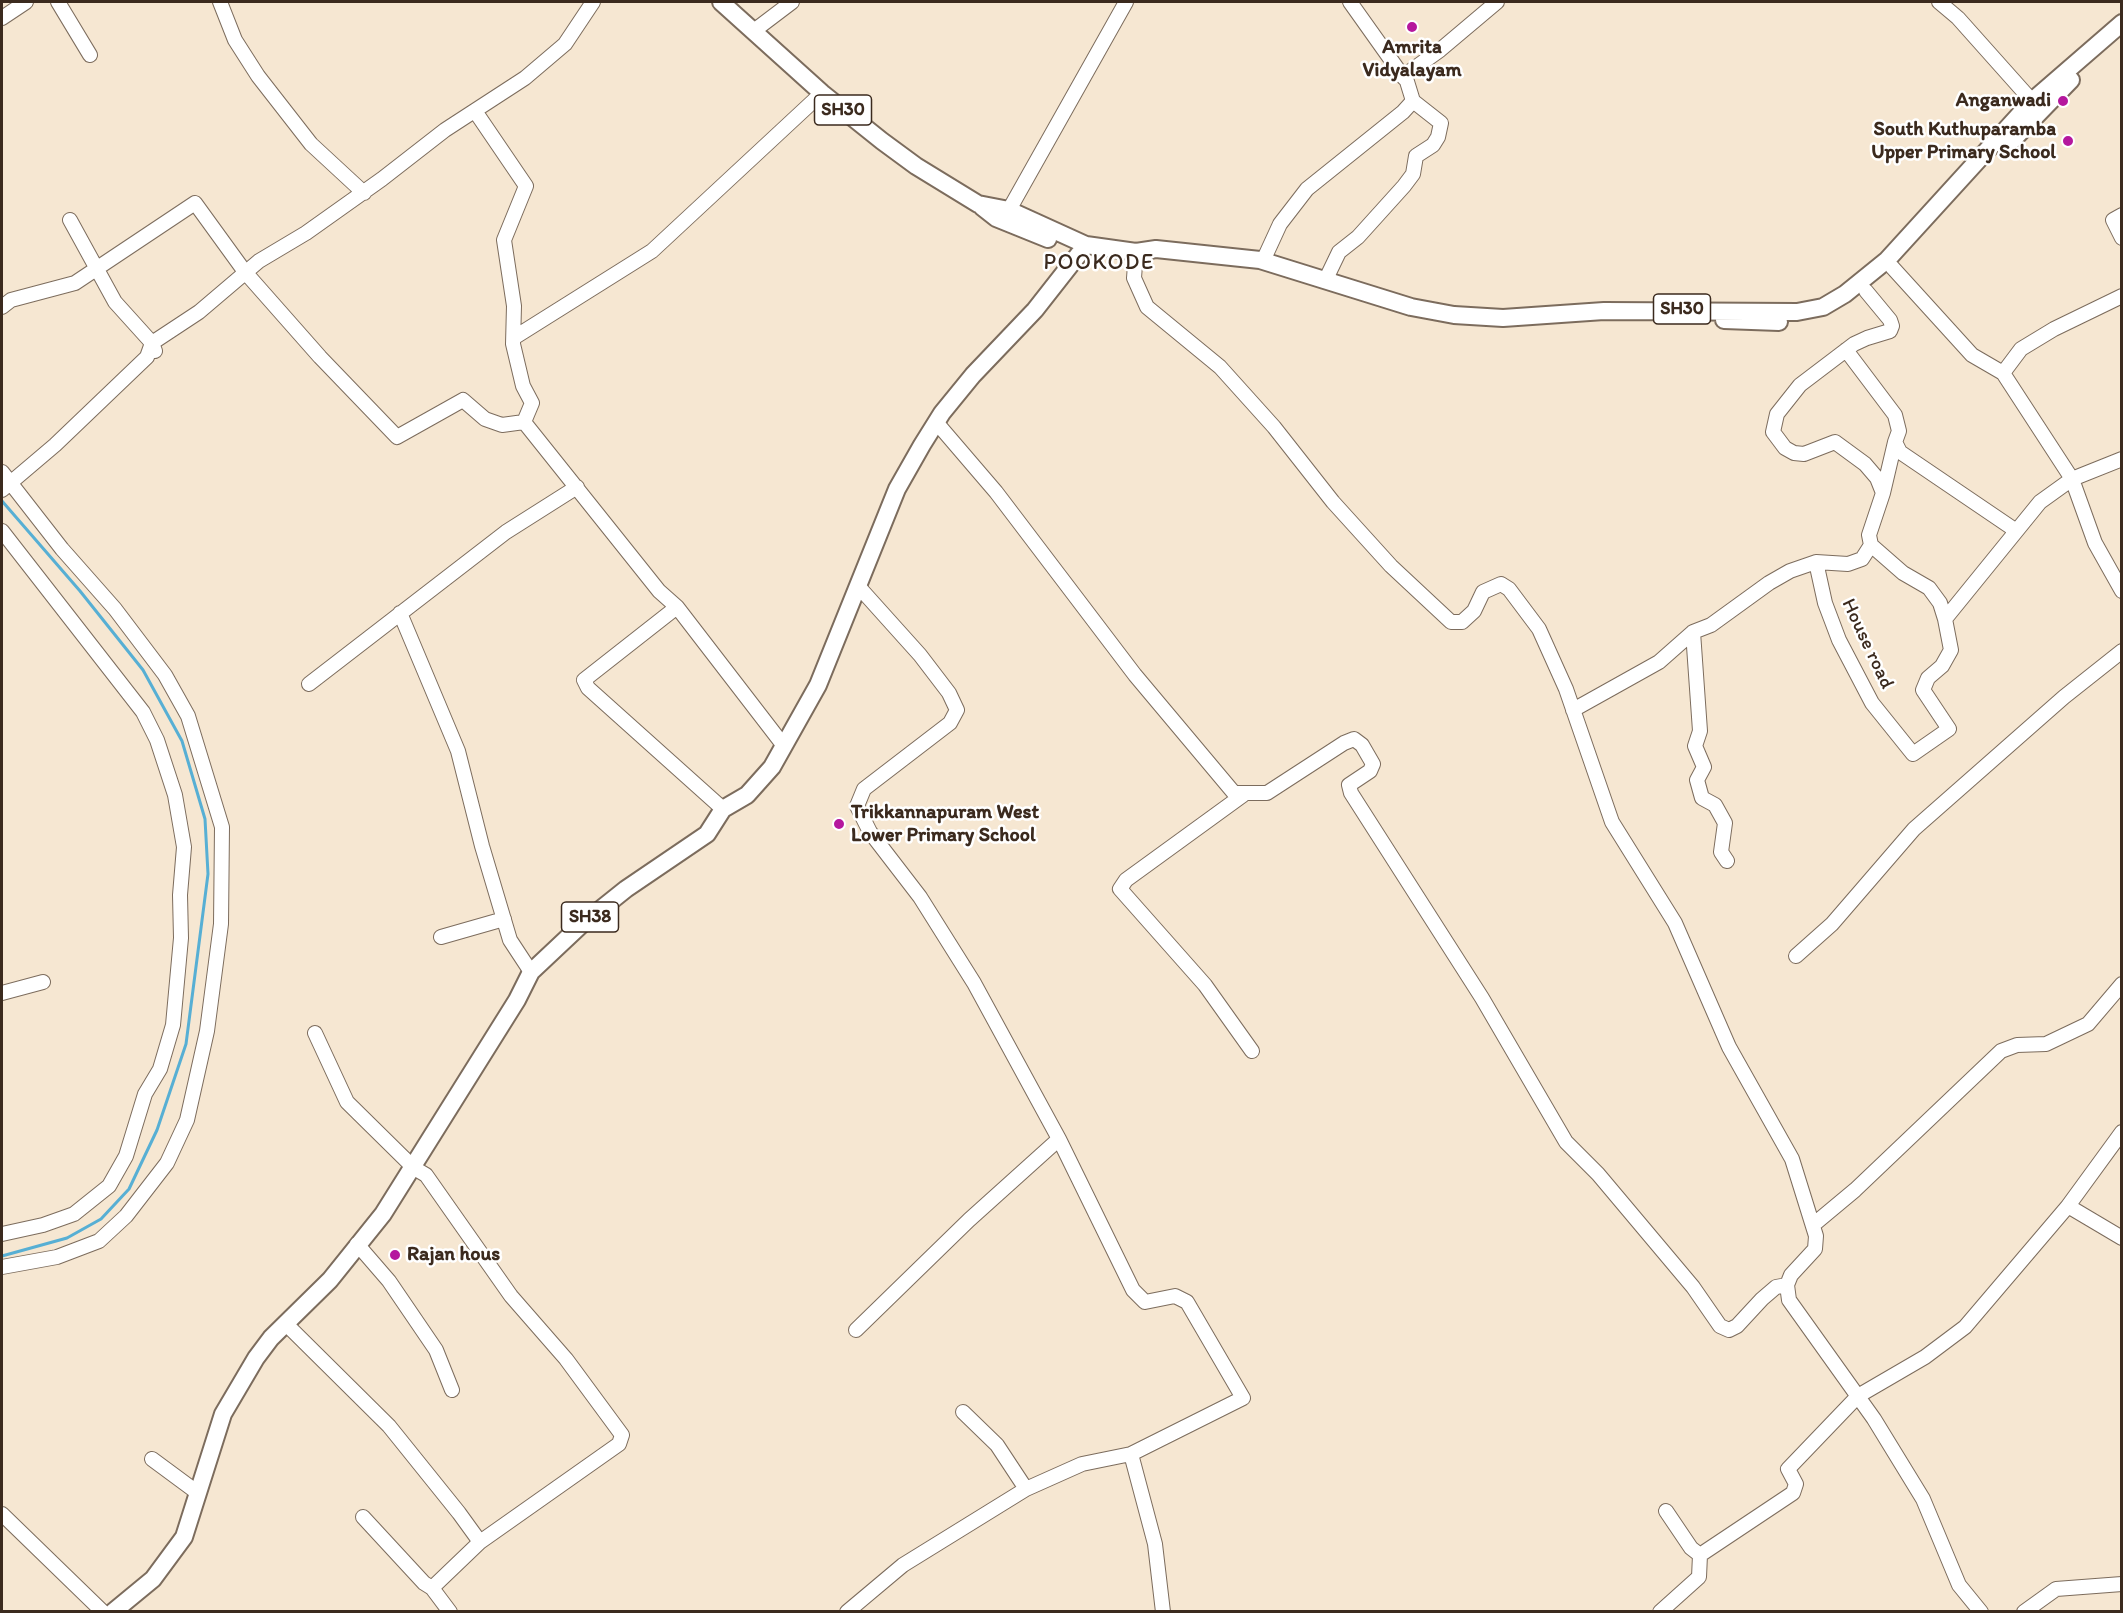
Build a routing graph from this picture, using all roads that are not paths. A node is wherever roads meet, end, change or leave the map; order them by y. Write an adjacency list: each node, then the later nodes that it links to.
1 (26, 2): 11 (street)
2 (58, 2): 15 (street)
3 (220, 2): 21 (street)
4 (593, 2): 20 (street)
5 (721, 2): 13 (main road, SH30)
6 (792, 2): 13 (street)
7 (1126, 2): 23 (street)
8 (1350, 2): 16 (street)
9 (1497, 2): 16 (street)
10 (1939, 2): 18 (street)
11 (2, 18)
12 (2121, 23): 18 (main road, SH30)
13 (754, 30): 17 (main road, SH30)
14 (2121, 36): 18 (main road)
15 (90, 55)
16 (1404, 78): 19 (street)
17 (822, 93): 22 (main road, SH30); 37 (street)
18 (2041, 98): 30 (main road); 33 (main road, SH30)
19 (1413, 101): 29 (street); 33 (street)
20 (475, 111): 21 (street); 37 (street)
21 (364, 192): 32 (street)
22 (978, 204): 23 (main road, SH30); 27 (main road)
23 (1009, 210): 27 (main road, SH30)
24 (2121, 215): 26 (street)
25 (70, 220): 31 (street)
26 (2121, 238)
27 (1086, 245): 28 (main road, SH30); 42 (main road, SH38)
28 (1136, 252): 29 (main road, SH30); 34 (main road); 62 (street)
29 (1263, 261): 33 (main road, SH30)
30 (1892, 267): 34 (main road); 40 (street)
31 (96, 270): 32 (street); 36 (street); 38 (street)
32 (245, 272): 38 (street); 41 (street)
33 (1326, 279)
34 (1866, 291): 39 (street)
35 (2121, 296): 40 (street)
36 (2, 307)
37 (515, 337): 41 (street)
38 (154, 349): 46 (street)
39 (1846, 350): 43 (street); 48 (street)
40 (2003, 373): 45 (street)
41 (524, 422): 47 (street)
42 (936, 422): 53 (main road, SH38); 64 (street)
43 (1895, 442): 48 (street); 49 (street)
44 (2121, 459): 45 (street)
45 (2072, 479): 49 (street); 54 (street)
46 (4, 484): 84 (street)
47 (577, 487): 55 (street); 56 (street)
48 (1883, 493): 51 (street)
49 (2015, 530): 57 (street)
50 (2, 531): 81 (street)
51 (1871, 545): 52 (street); 57 (street)
52 (1816, 562): 57 (street, House road); 58 (street)
53 (858, 586): 63 (main road, SH38); 77 (street)
54 (2121, 591)
55 (677, 607): 63 (street); 65 (street)
56 (400, 613): 61 (street); 67 (street)
57 (1947, 625): 59 (street)
58 (1693, 632): 62 (street); 66 (street)
59 (1938, 642)
60 (2121, 651): 69 (street)
61 (309, 684)
62 (1573, 710): 80 (street)
63 (784, 746): 65 (main road, SH38)
64 (1243, 795): 75 (street); 85 (street)
65 (723, 809): 70 (main road, SH38)
66 (1727, 861)
67 (504, 919): 68 (street); 70 (street)
68 (441, 937)
69 (1796, 956)
70 (531, 972): 78 (main road, SH38)
71 (43, 982): 73 (street)
72 (2121, 984): 80 (street)
73 (2, 993)
74 (315, 1033): 78 (street)
75 (1252, 1051)
76 (2121, 1132): 79 (street)
77 (1059, 1139): 87 (street); 91 (street)
78 (414, 1168): 83 (main road, SH38); 98 (street)
79 (2068, 1206): 82 (street); 89 (street)
80 (1813, 1225): 85 (street)
81 (2, 1234)
82 (2121, 1238)
83 (357, 1244): 86 (main road, SH38); 88 (street)
84 (2, 1267)
85 (1786, 1285): 89 (street)
86 (286, 1324): 94 (main road, SH38); 98 (street)
87 (856, 1330)
88 (452, 1390)
89 (1858, 1396): 99 (street); 108 (street)
90 (963, 1412): 93 (street)
91 (1131, 1454): 93 (street); 106 (street)
92 (152, 1459): 94 (street)
93 (1026, 1489): 105 (street)
94 (198, 1493): 103 (main road, SH38)
95 (1666, 1511): 99 (street)
96 (2, 1514): 102 (street)
97 (363, 1517): 101 (street)
98 (480, 1542): 101 (street)
99 (1700, 1555): 107 (street)
100 (2121, 1584): 109 (street)
101 (432, 1588): 104 (street)
102 (102, 1611)
103 (113, 1611)
104 (450, 1611)
105 (847, 1611)
106 (1163, 1611)
107 (1660, 1611)
108 (1981, 1611)
109 (2024, 1611)

